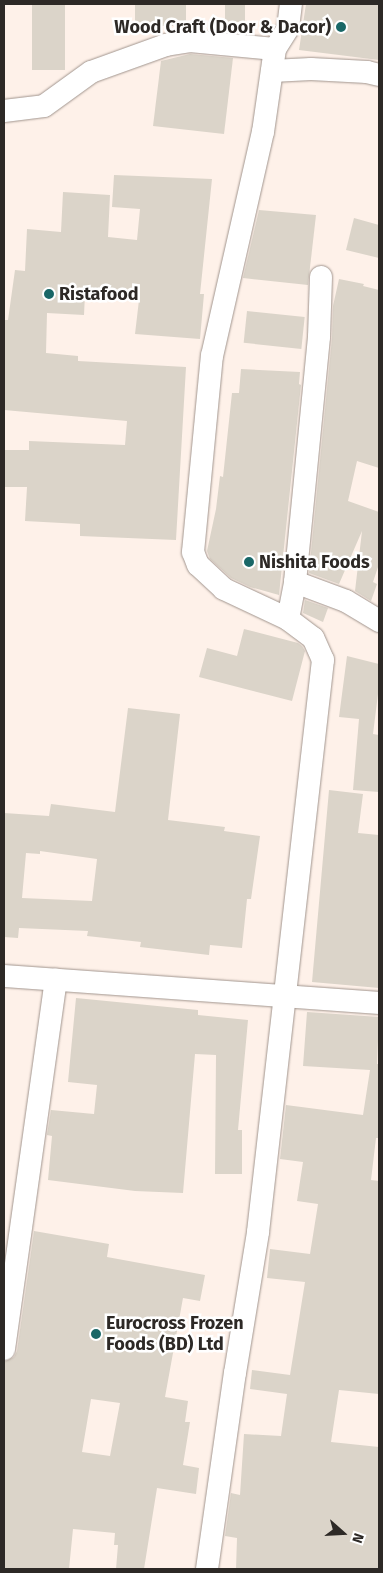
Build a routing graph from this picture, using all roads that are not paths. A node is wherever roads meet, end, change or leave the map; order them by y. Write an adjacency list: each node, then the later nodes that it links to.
1 (291, 4): 2 (street)
2 (275, 49): 3 (street); 5 (street)
3 (272, 71): 4 (street); 8 (street)
4 (379, 75)
5 (4, 112)
6 (321, 277): 7 (street)
7 (295, 582): 8 (street); 9 (street)
8 (288, 619): 12 (street)
9 (379, 621)
10 (4, 976): 11 (street)
11 (56, 980): 12 (street); 14 (street)
12 (285, 996): 13 (street); 15 (street)
13 (379, 1003)
14 (4, 1349)
15 (207, 1569)

